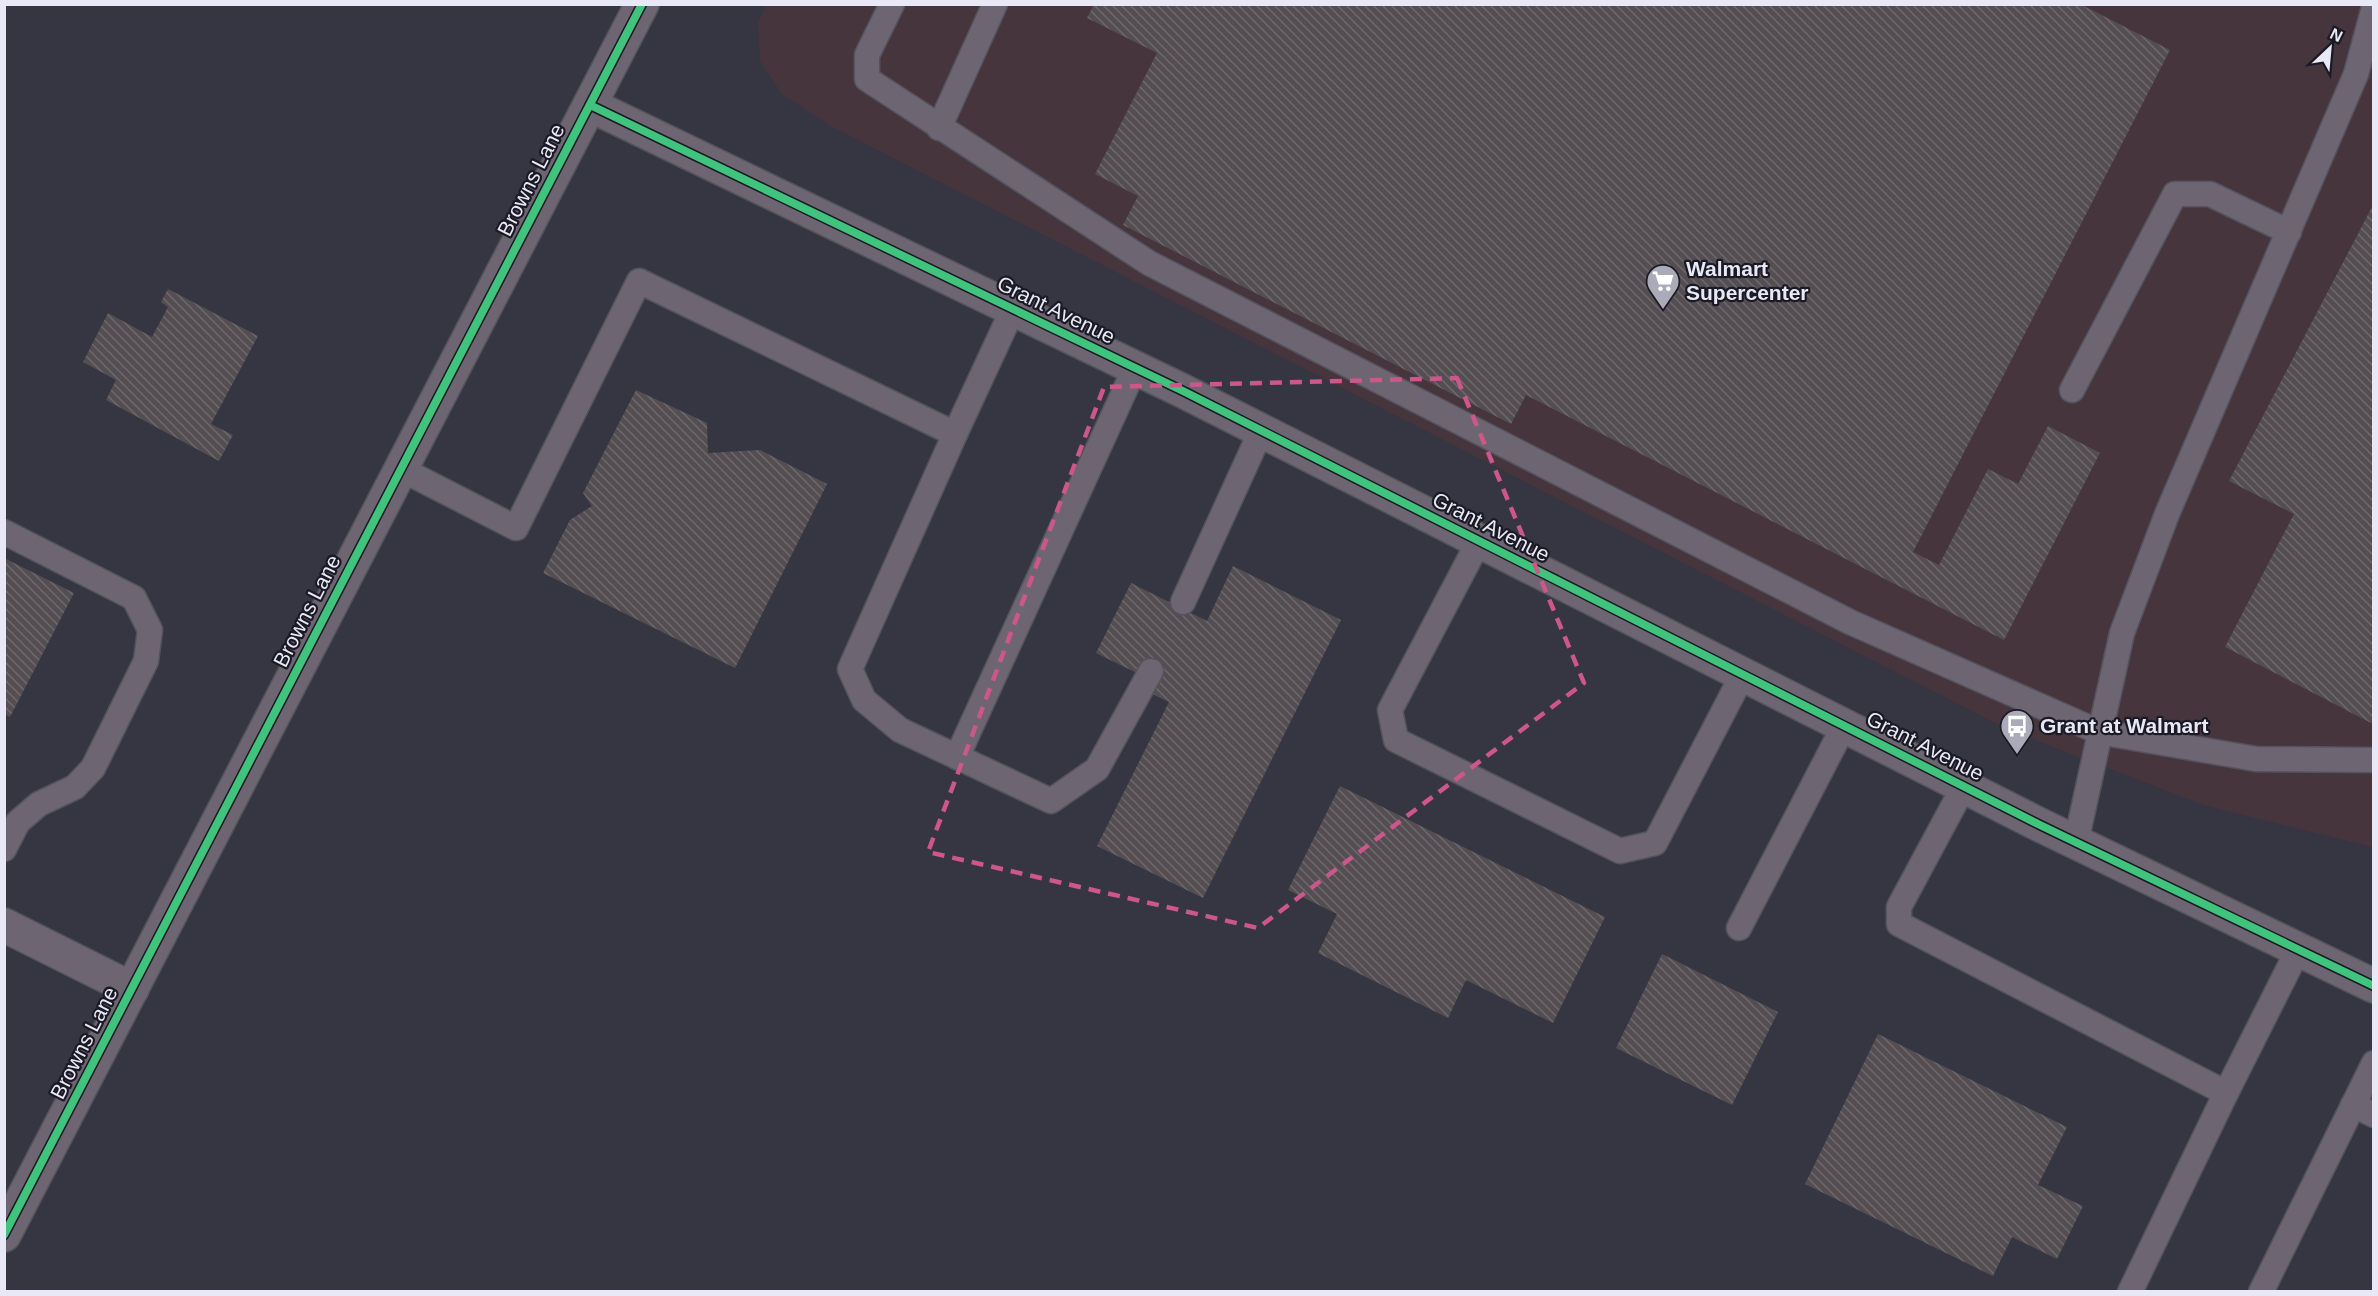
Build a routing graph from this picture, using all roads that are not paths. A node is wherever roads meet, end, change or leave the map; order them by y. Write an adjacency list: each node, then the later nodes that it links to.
1 (642, 4): 5 (street, Browns Lane)
2 (892, 4): 6 (lane)
3 (995, 4): 6 (lane)
4 (2373, 7): 7 (lane)
5 (590, 105): 8 (street, Grant Avenue); 13 (street, Browns Lane)
6 (939, 128): 20 (lane)
7 (2289, 232): 10 (lane); 20 (lane)
8 (1013, 309): 9 (street, Grant Avenue); 12 (lane)
9 (1135, 368): 11 (street, Grant Avenue); 21 (lane)
10 (2072, 390)
11 (1261, 431): 15 (street, Grant Avenue); 16 (lane)
12 (956, 434): 13 (lane); 21 (lane)
13 (401, 469): 30 (street, Browns Lane)
14 (4, 532): 25 (lane)
15 (1479, 541): 18 (street, Grant Avenue); 18 (lane)
16 (1183, 602)
17 (1151, 671): 21 (lane)
18 (1743, 674): 19 (street, Grant Avenue)
19 (1844, 726): 23 (street, Grant Avenue); 27 (lane)
20 (2099, 732): 22 (lane); 24 (lane)
21 (957, 757)
22 (2373, 760)
23 (1964, 786): 24 (street, Grant Avenue); 32 (lane)
24 (2076, 842): 28 (street, Grant Avenue)
25 (4, 849)
26 (4, 925): 30 (street)
27 (1739, 928)
28 (2298, 950): 29 (street, Grant Avenue); 32 (lane)
29 (2373, 986)
30 (132, 989): 34 (street, Browns Lane)
31 (2373, 1063): 33 (lane)
32 (2226, 1093): 35 (lane)
33 (2363, 1110): 36 (lane)
34 (4, 1235)
35 (2130, 1292)
36 (2261, 1292)

